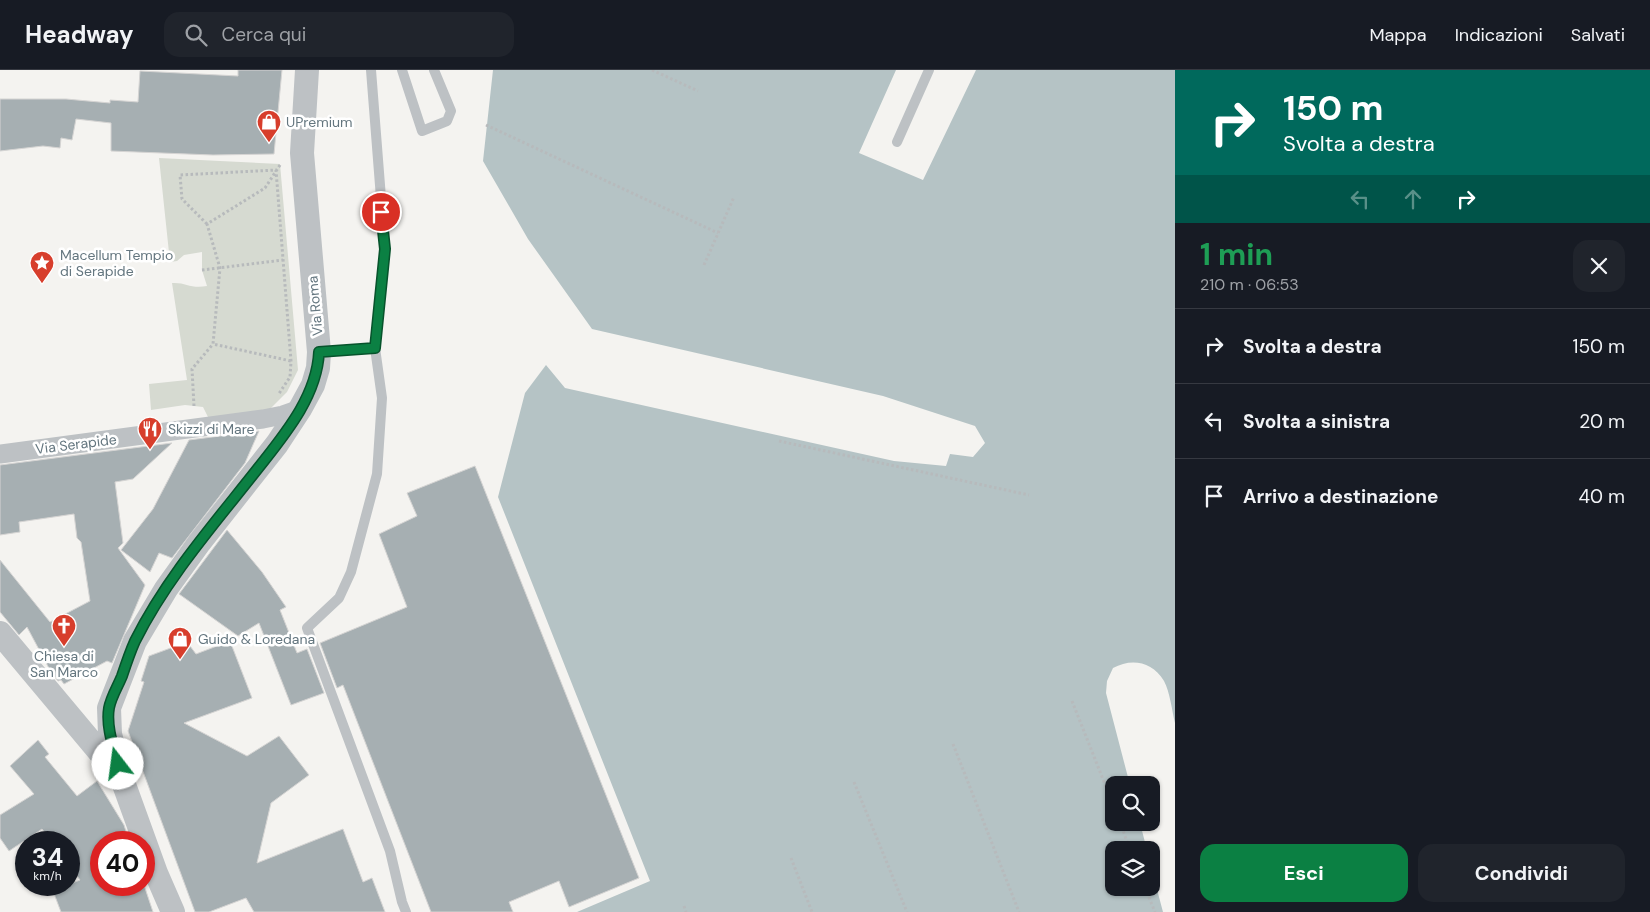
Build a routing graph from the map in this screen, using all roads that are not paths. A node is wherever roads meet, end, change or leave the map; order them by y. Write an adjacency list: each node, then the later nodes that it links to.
1 (307, 70): 8 (street, Via Roma)
2 (371, 70): 7 (lane)
3 (402, 70): 4 (lane)
4 (434, 70)
5 (929, 70): 6 (lane)
6 (897, 142)
7 (375, 348): 8 (lane); 14 (lane)
8 (319, 352): 9 (street, Via Roma)
9 (300, 409): 10 (street, Via Serapide); 12 (street, Via Roma)
10 (0, 454)
11 (0, 633): 12 (street)
12 (122, 779): 13 (street, Via Roma)
13 (173, 912)
14 (406, 912)

